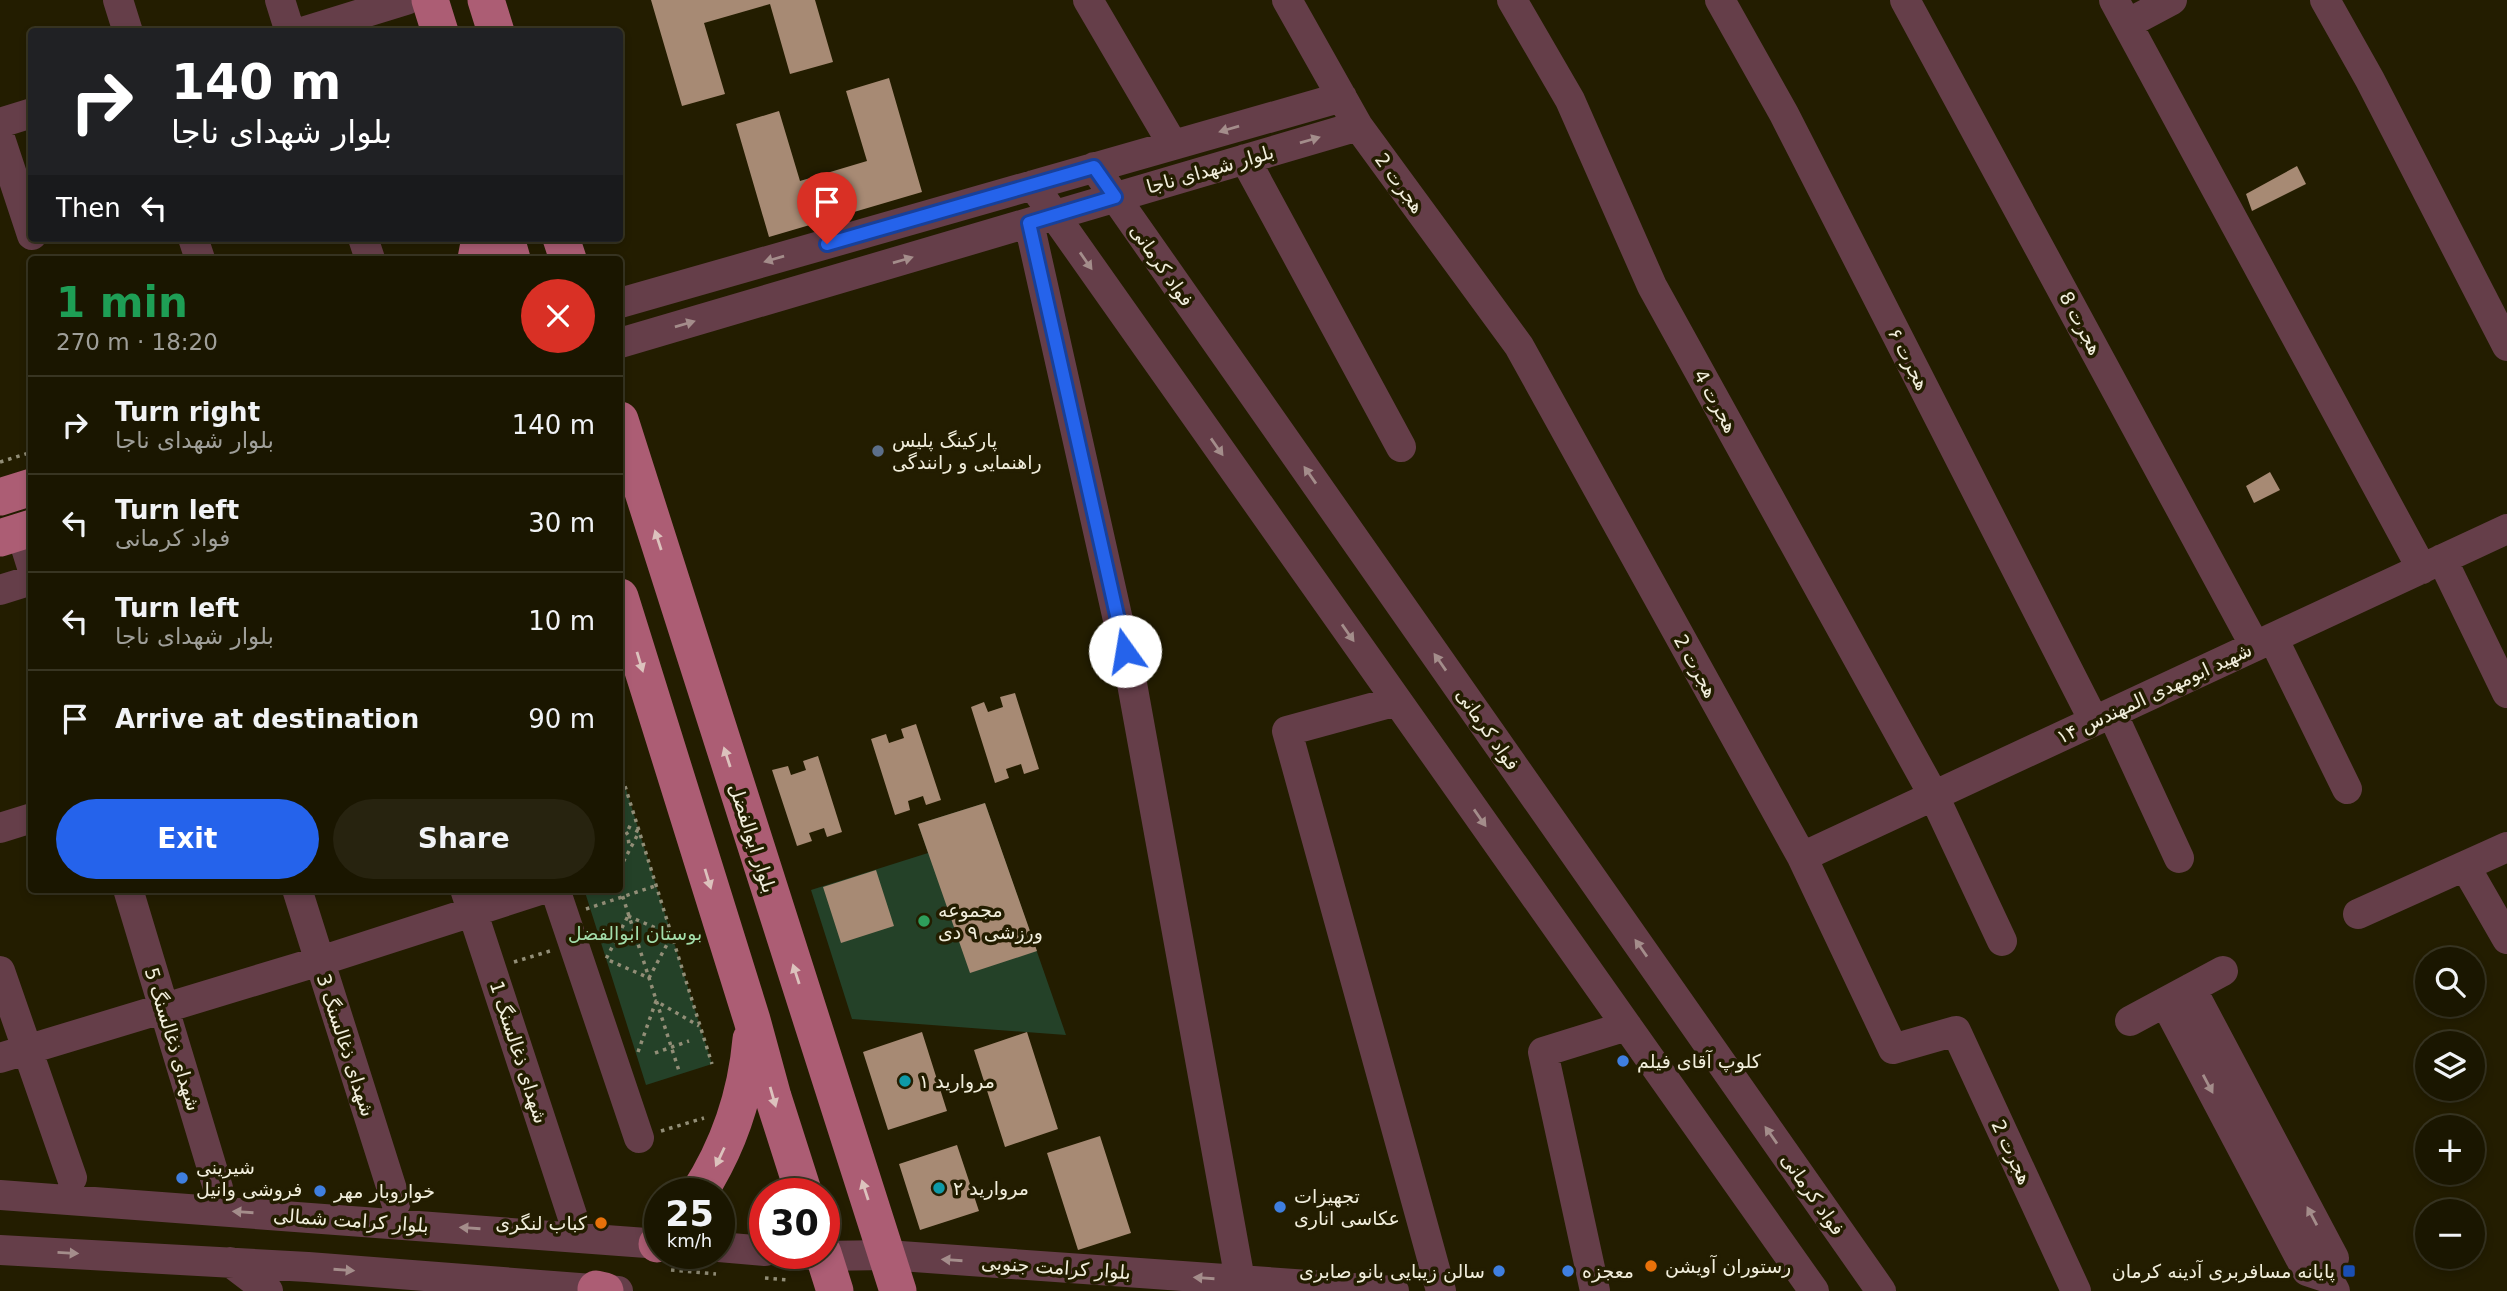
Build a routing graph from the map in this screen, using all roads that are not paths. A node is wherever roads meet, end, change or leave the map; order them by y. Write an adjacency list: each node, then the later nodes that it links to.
1 (118, 0): 14 (street)
2 (280, 0): 15 (street)
3 (406, 0): 16 (street)
4 (430, 0): 17 (main road)
5 (485, 0): 18 (main road)
6 (1088, 0): 24 (street)
7 (1287, 0): 19 (street, هجرت 2)
8 (1512, 0): 50 (street, هجرت 4)
9 (1720, 0): 48 (street, هجرت ۶)
10 (1905, 0): 45 (street, هجرت 8)
11 (2172, 0): 13 (street)
12 (2325, 0): 33 (street)
13 (2120, 12): 41 (street)
14 (127, 28)
15 (289, 28)
16 (315, 28)
17 (439, 28)
18 (495, 28)
19 (1342, 97): 22 (street, هجرت 2); 24 (street, بلوار شهدای ناجا, one-way to 24)
20 (28, 114): 21 (street)
21 (0, 123)
22 (1358, 126): 25 (street, بلوار شهدای ناجا, one-way to 22); 54 (street, هجرت 2)
23 (0, 138): 30 (street)
24 (1174, 145): 26 (street, بلوار شهدای ناجا)
25 (1245, 159): 28 (street, بلوار شهدای ناجا); 35 (street)
26 (1094, 167): 27 (street, بلوار شهدای ناجا); 28 (street, فواد کرمانی)
27 (1033, 185): 29 (street); 31 (street, بلوار شهدای ناجا, one-way to 31)
28 (1115, 197): 29 (street, بلوار شهدای ناجا); 102 (street, فواد کرمانی, one-way to 28)
29 (1041, 219): 32 (street, بلوار شهدای ناجا, one-way to 29); 47 (street, one-way to 47); 91 (street)
30 (28, 224)
31 (623, 302)
32 (623, 342)
33 (2507, 346)
34 (623, 429): 87 (main road, بلوار ابوالفضل, one-way to 34)
35 (1401, 447)
36 (28, 488): 37 (main road)
37 (0, 497)
38 (2507, 529): 41 (street, شهید ابومهدی المهندس ۱۴)
39 (18, 533): 40 (street)
40 (28, 557)
41 (2432, 564): 45 (street, شهید ابومهدی المهندس ۱۴); 46 (street)
42 (28, 581): 43 (street)
43 (0, 590)
44 (623, 611): 70 (main road, one-way to 70)
45 (2264, 642): 48 (street, شهید ابومهدی المهندس ۱۴); 49 (street, هجرت 8)
46 (2507, 693)
47 (1397, 701): 73 (street, one-way to 73); 99 (street)
48 (2103, 717): 50 (street, شهید ابومهدی المهندس ۱۴); 55 (street, هجرت ۶)
49 (2347, 789)
50 (1934, 796): 54 (street, شهید ابومهدی المهندس ۱۴); 64 (street, هجرت 4)
51 (28, 819): 52 (street)
52 (0, 828)
53 (2507, 847): 56 (street)
54 (1802, 857): 103 (street, هجرت 2)
55 (2179, 858)
56 (2465, 866): 62 (street); 63 (street)
57 (129, 893): 69 (street, شهدای ذغالسنگ 5)
58 (298, 893): 65 (street, شهدای ذغالسنگ 3)
59 (516, 893): 61 (street)
60 (556, 893): 76 (street)
61 (468, 900): 65 (street); 83 (street, شهدای ذغالسنگ 1)
62 (2358, 914)
63 (2507, 939)
64 (2002, 941)
65 (320, 961): 69 (street); 82 (street, شهدای ذغالسنگ 3)
66 (0, 971): 75 (street)
67 (2222, 971): 68 (street)
68 (2178, 995): 71 (street); 72 (street); 74 (street)
69 (164, 1008): 75 (street); 80 (street, شهدای ذغالسنگ 5)
70 (752, 1020): 78 (main road, one-way to 78); 79 (main road, one-way to 79)
71 (2130, 1021)
72 (2210, 1024): 74 (street); 92 (street, one-way to 72)
73 (1626, 1026): 100 (street); 101 (street)
74 (2184, 1037): 92 (street, one-way to 92)
75 (13, 1054): 77 (street)
76 (639, 1138)
77 (72, 1178)
78 (708, 1178)
79 (799, 1178)
80 (218, 1188)
81 (0, 1195): 84 (street, بلوار کرامت شمالی, one-way to 81)
82 (396, 1202)
83 (572, 1215)
84 (644, 1242)
85 (3, 1250): 88 (street, one-way to 88)
86 (840, 1254): 87 (street, بلوار کرامت جنوبی)
87 (886, 1255): 91 (street, بلوار کرامت جنوبی, one-way to 87); 97 (main road, بلوار ابوالفضل)
88 (230, 1262): 90 (street); 95 (street)
89 (822, 1269): 96 (main road)
90 (312, 1279): 93 (street, one-way to 93)
91 (1240, 1280): 98 (street, بلوار کرامت جنوبی)
92 (2331, 1284)
93 (445, 1285): 94 (street)
94 (607, 1290)
95 (268, 1291)
96 (835, 1291)
97 (898, 1291)
98 (1394, 1291)
99 (1441, 1291)
100 (1595, 1291)
101 (1814, 1291)
102 (1881, 1291)
103 (2076, 1291)

